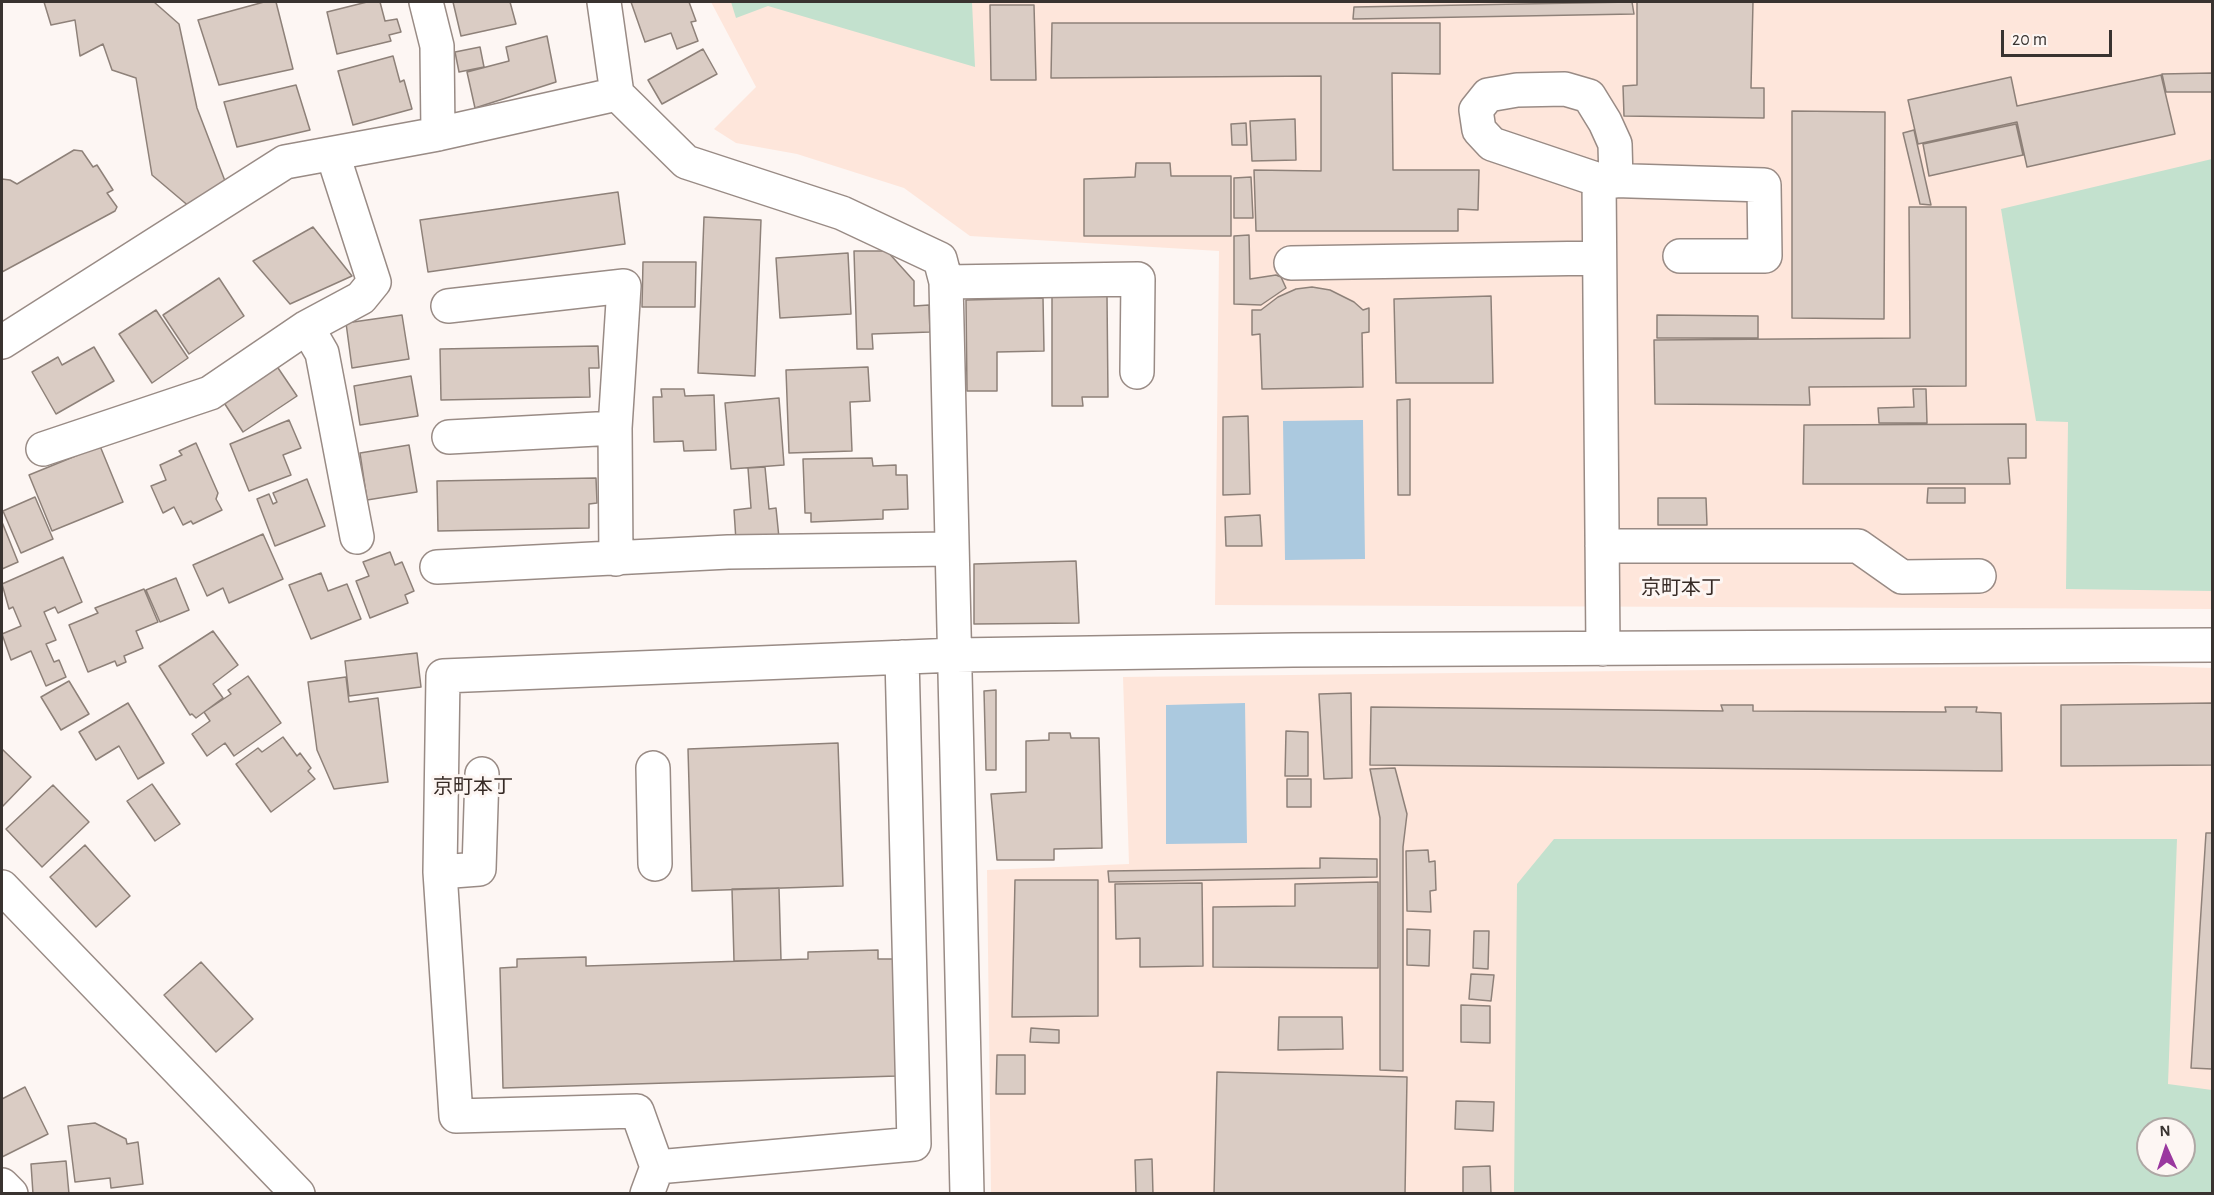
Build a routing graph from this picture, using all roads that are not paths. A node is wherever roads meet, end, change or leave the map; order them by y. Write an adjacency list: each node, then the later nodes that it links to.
1 (426, 2): 4 (street)
2 (604, 2): 3 (street)
3 (617, 94): 4 (street); 9 (street)
4 (438, 134): 5 (street)
5 (333, 155): 11 (street); 12 (street)
6 (1680, 256): 7 (street)
7 (1599, 258): 8 (street); 18 (street)
8 (1291, 263)
9 (946, 282): 13 (street); 19 (street)
10 (448, 306): 14 (street)
11 (307, 327): 16 (street); 17 (street)
12 (2, 342)
13 (1137, 372)
14 (615, 428): 15 (street); 20 (street)
15 (449, 437)
16 (44, 449)
17 (357, 537)
18 (1602, 546): 22 (street); 24 (street)
19 (951, 549): 20 (street); 25 (street)
20 (616, 559): 21 (street)
21 (437, 567)
22 (1978, 576)
23 (2212, 645): 24 (street)
24 (1603, 649): 25 (street)
25 (956, 655): 26 (street); 36 (street)
26 (902, 657): 30 (street); 32 (street)
27 (653, 768): 29 (street)
28 (482, 774): 30 (street)
29 (655, 864)
30 (440, 872): 32 (street)
31 (2, 887): 35 (street)
32 (652, 1180)
33 (2, 1185): 34 (street)
34 (10, 1193)
35 (298, 1194)
36 (967, 1194)

